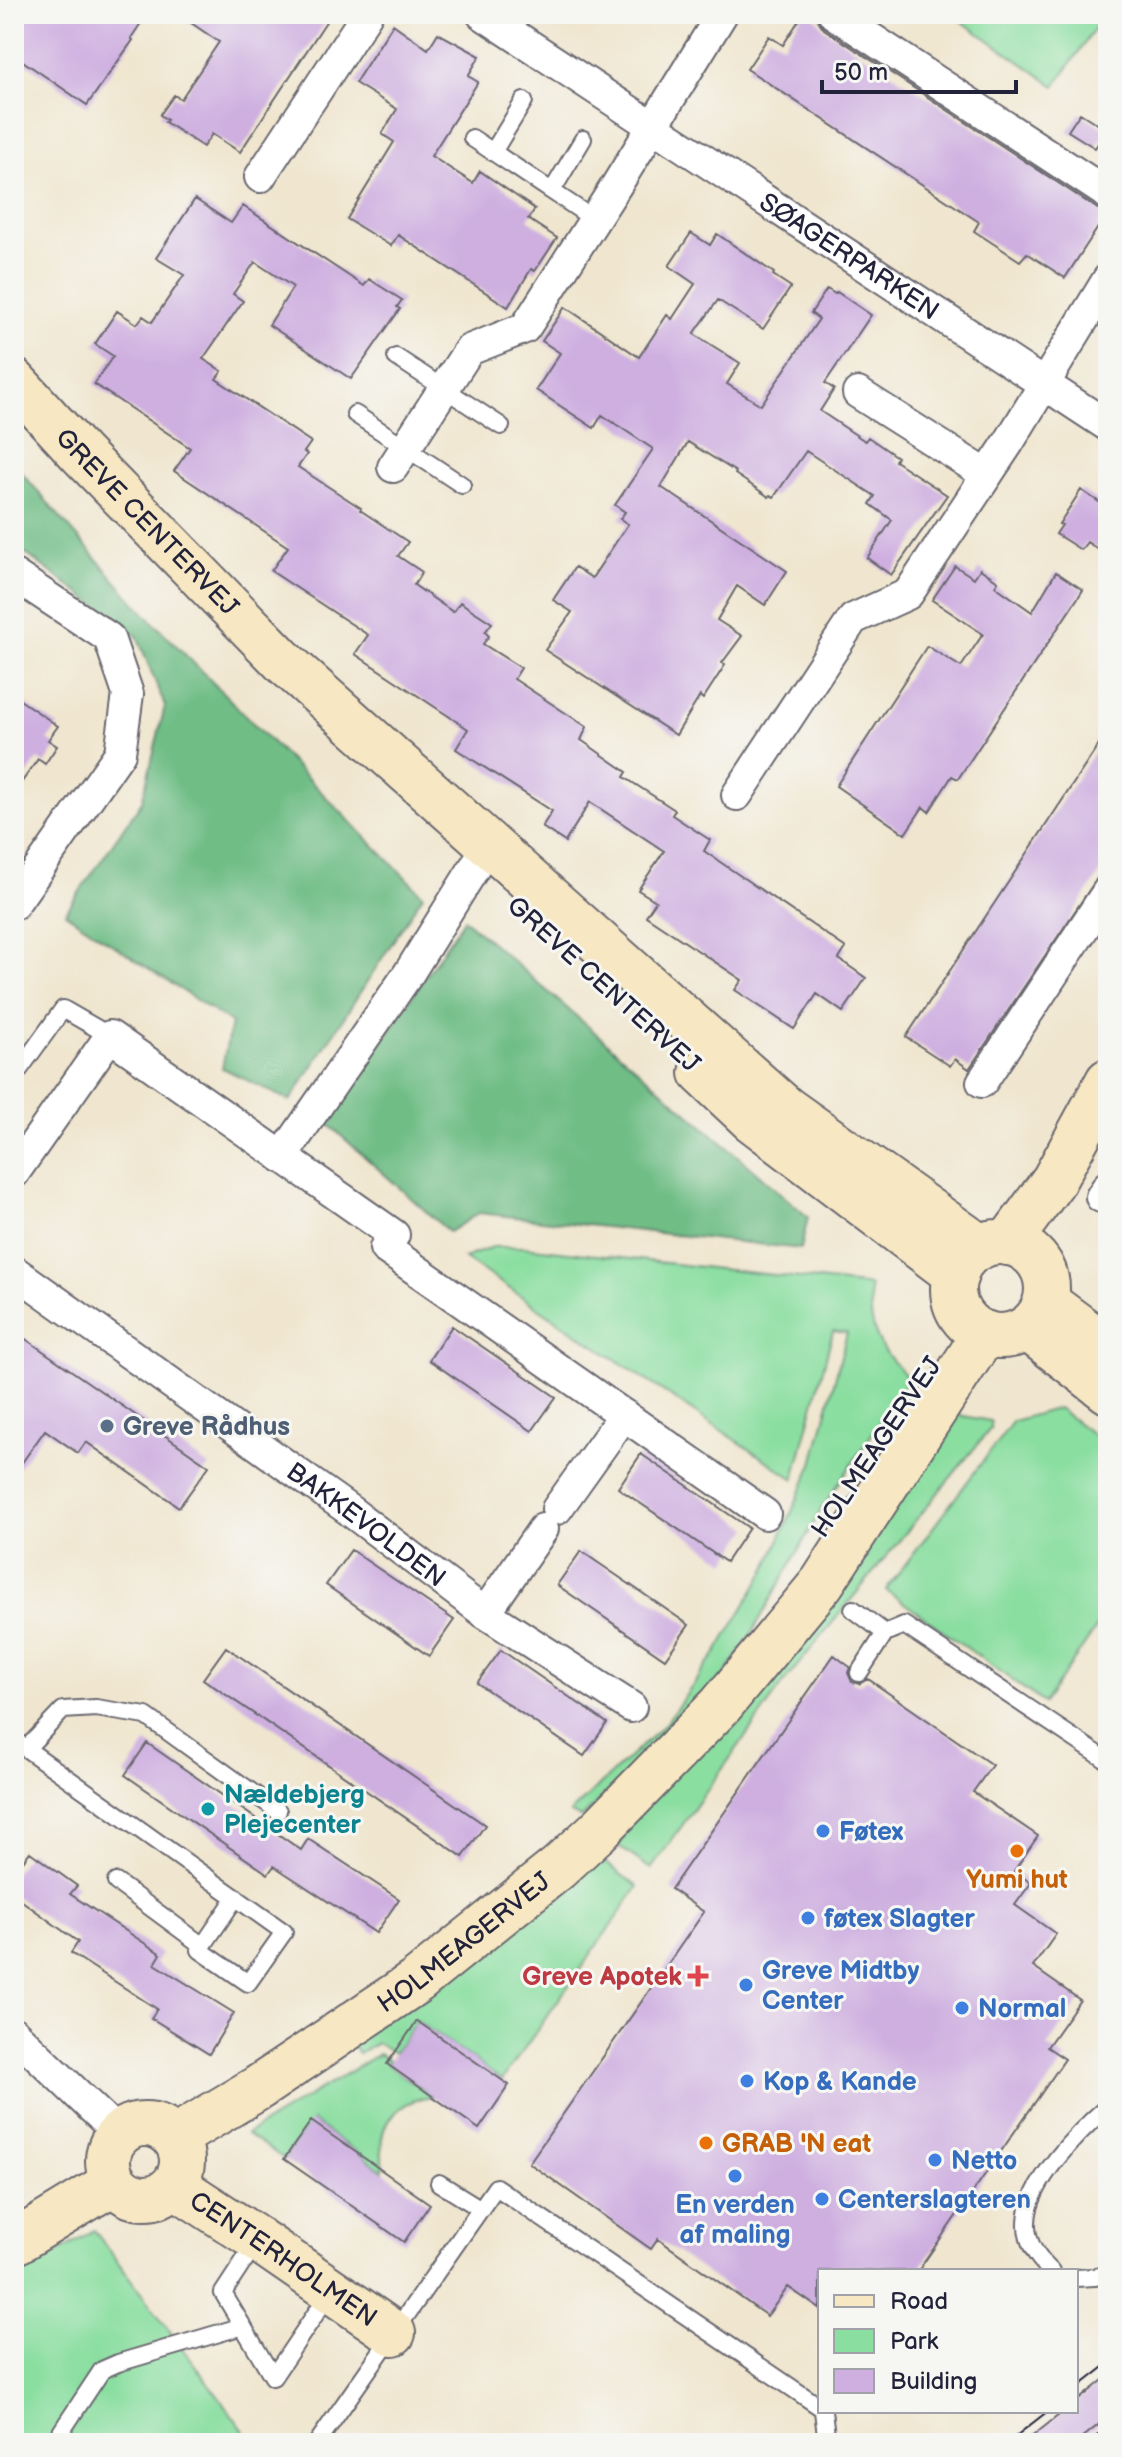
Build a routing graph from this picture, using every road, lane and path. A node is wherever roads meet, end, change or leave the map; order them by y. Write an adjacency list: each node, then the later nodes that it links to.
1 (367, 14): 10 (street)
2 (482, 14): 6 (street, SØAGERPARKEN)
3 (722, 14): 6 (street)
4 (834, 14): 12 (street)
5 (524, 101): 9 (lane)
6 (653, 126): 13 (street); 17 (street, SØAGERPARKEN)
7 (472, 138): 9 (lane)
8 (583, 139): 11 (lane)
9 (493, 152): 11 (lane)
10 (260, 177)
11 (552, 191): 13 (lane)
12 (1108, 194)
13 (595, 220): 18 (street)
14 (1108, 279): 17 (street)
15 (396, 357): 18 (lane)
16 (14, 381): 28 (street, GREVE CENTERVEJ)
17 (1046, 384): 22 (street, SØAGERPARKEN); 24 (street)
18 (444, 389): 21 (lane); 23 (street)
19 (858, 393): 24 (street)
20 (355, 414): 23 (lane)
21 (501, 426)
22 (1108, 426)
23 (400, 457): 25 (lane)
24 (987, 475): 27 (street)
25 (462, 485)
26 (14, 575): 30 (street)
27 (737, 795)
28 (481, 855): 36 (street); 39 (street, GREVE CENTERVEJ)
29 (1108, 891): 34 (street)
30 (14, 904)
31 (110, 1036): 32 (lane); 36 (street); 37 (street)
32 (14, 1077)
33 (1108, 1081): 39 (street)
34 (982, 1082)
35 (1108, 1145): 39 (street)
36 (282, 1157): 42 (street)
37 (14, 1173)
38 (14, 1271): 45 (street, BAKKEVOLDEN)
39 (1000, 1288): 40 (street, GREVE CENTERVEJ); 41 (street, GREVE CENTERVEJ); 58 (street, HOLMEAGERVEJ)
40 (1108, 1348)
41 (1108, 1391)
42 (624, 1415): 43 (street); 45 (street)
43 (765, 1514)
44 (853, 1609): 46 (lane)
45 (485, 1613): 48 (street, BAKKEVOLDEN)
46 (885, 1633): 47 (lane); 50 (lane)
47 (859, 1673)
48 (631, 1707)
49 (20, 1744): 51 (lane); 53 (lane)
50 (1108, 1761)
51 (278, 1811)
52 (116, 1882): 54 (lane)
53 (236, 1897): 54 (lane); 54 (lane)
54 (203, 1946)
55 (14, 2033): 57 (street)
56 (1108, 2106): 65 (lane)
57 (119, 2134): 58 (street); 59 (street)
58 (174, 2138): 61 (street)
59 (114, 2182): 61 (street); 64 (street)
60 (439, 2183): 62 (lane)
61 (174, 2185): 63 (street, CENTERHOLMEN)
62 (481, 2209): 70 (lane); 71 (lane)
63 (257, 2239): 68 (street, CENTERHOLMEN); 69 (lane)
64 (14, 2243)
65 (1049, 2269)
66 (1108, 2274): 67 (lane)
67 (1078, 2278)
68 (331, 2291): 69 (lane); 70 (street, CENTERHOLMEN)
69 (243, 2326): 73 (lane)
70 (393, 2333): 74 (lane)
71 (818, 2407)
72 (822, 2413): 75 (lane)
73 (61, 2432)
74 (317, 2443)
75 (827, 2443)

